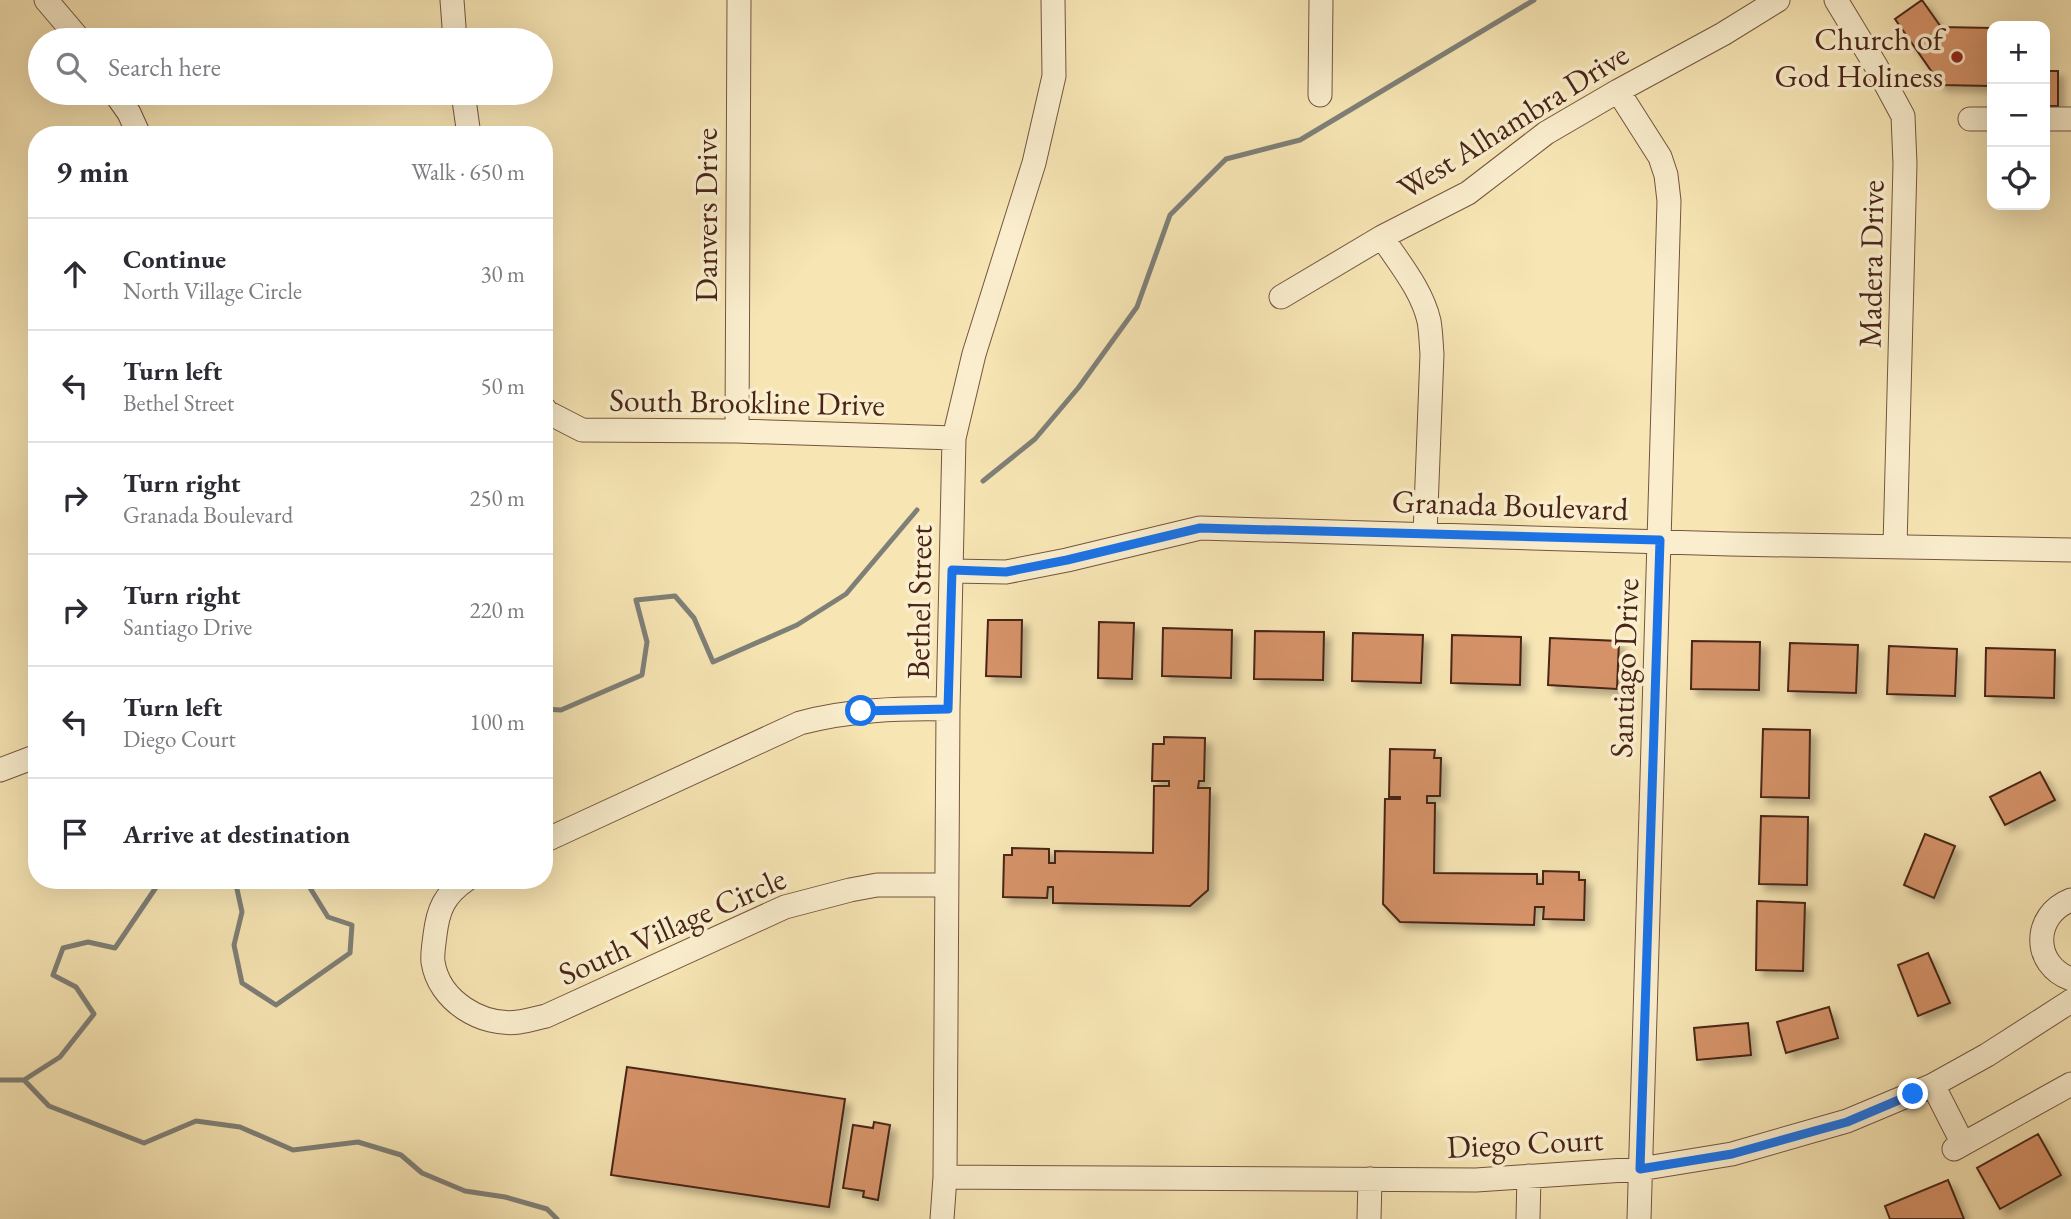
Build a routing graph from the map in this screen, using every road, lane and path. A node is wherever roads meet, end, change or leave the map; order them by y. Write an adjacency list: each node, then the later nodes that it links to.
1 (46, 0): 8 (street)
2 (452, 0): 9 (street)
3 (739, 0): 21 (street, Danvers Drive)
4 (1053, 0): 22 (street, Bethel Street)
5 (1321, 0): 11 (street)
6 (1778, 0): 10 (street, West Alhambra Drive)
7 (1836, 0): 25 (street, Madera Drive)
8 (70, 28)
9 (454, 28)
10 (1618, 91): 18 (street, West Alhambra Drive); 24 (street, Santiago Drive)
11 (1320, 95)
12 (123, 105): 16 (street)
13 (465, 105): 17 (street)
14 (2050, 120): 15 (street)
15 (2071, 120)
16 (135, 126)
17 (468, 126)
18 (1382, 237): 19 (street, West Alhambra Drive); 23 (street)
19 (1282, 297)
20 (553, 415): 21 (street, South Brookline Drive)
21 (737, 431): 22 (street, South Brookline Drive)
22 (954, 438): 27 (street, Bethel Street)
23 (1425, 534): 24 (street, Granada Boulevard); 27 (street, Granada Boulevard)
24 (1660, 540): 25 (street, Granada Boulevard); 39 (street, Santiago Drive)
25 (1895, 546): 26 (street, Granada Boulevard)
26 (2071, 550)
27 (952, 570): 28 (street, Bethel Street)
28 (948, 709): 31 (street); 32 (street, Bethel Street)
29 (28, 759): 30 (street)
30 (2, 764)
31 (553, 837)
32 (946, 885): 33 (street, South Village Circle); 41 (street, Bethel Street)
33 (454, 889)
34 (2071, 900): 35 (street)
35 (2071, 979)
36 (2071, 1001): 38 (street, Diego Court)
37 (2071, 1084): 38 (street)
38 (1933, 1085): 39 (street, Diego Court)
39 (1640, 1169): 40 (street, Diego Court); 46 (street, Santiago Drive)
40 (1529, 1176): 42 (street, Diego Court); 45 (street)
41 (945, 1177): 42 (street, Diego Court); 43 (street, Bethel Street)
42 (1370, 1179): 44 (street)
43 (943, 1219)
44 (1369, 1219)
45 (1528, 1219)
46 (1639, 1219)

